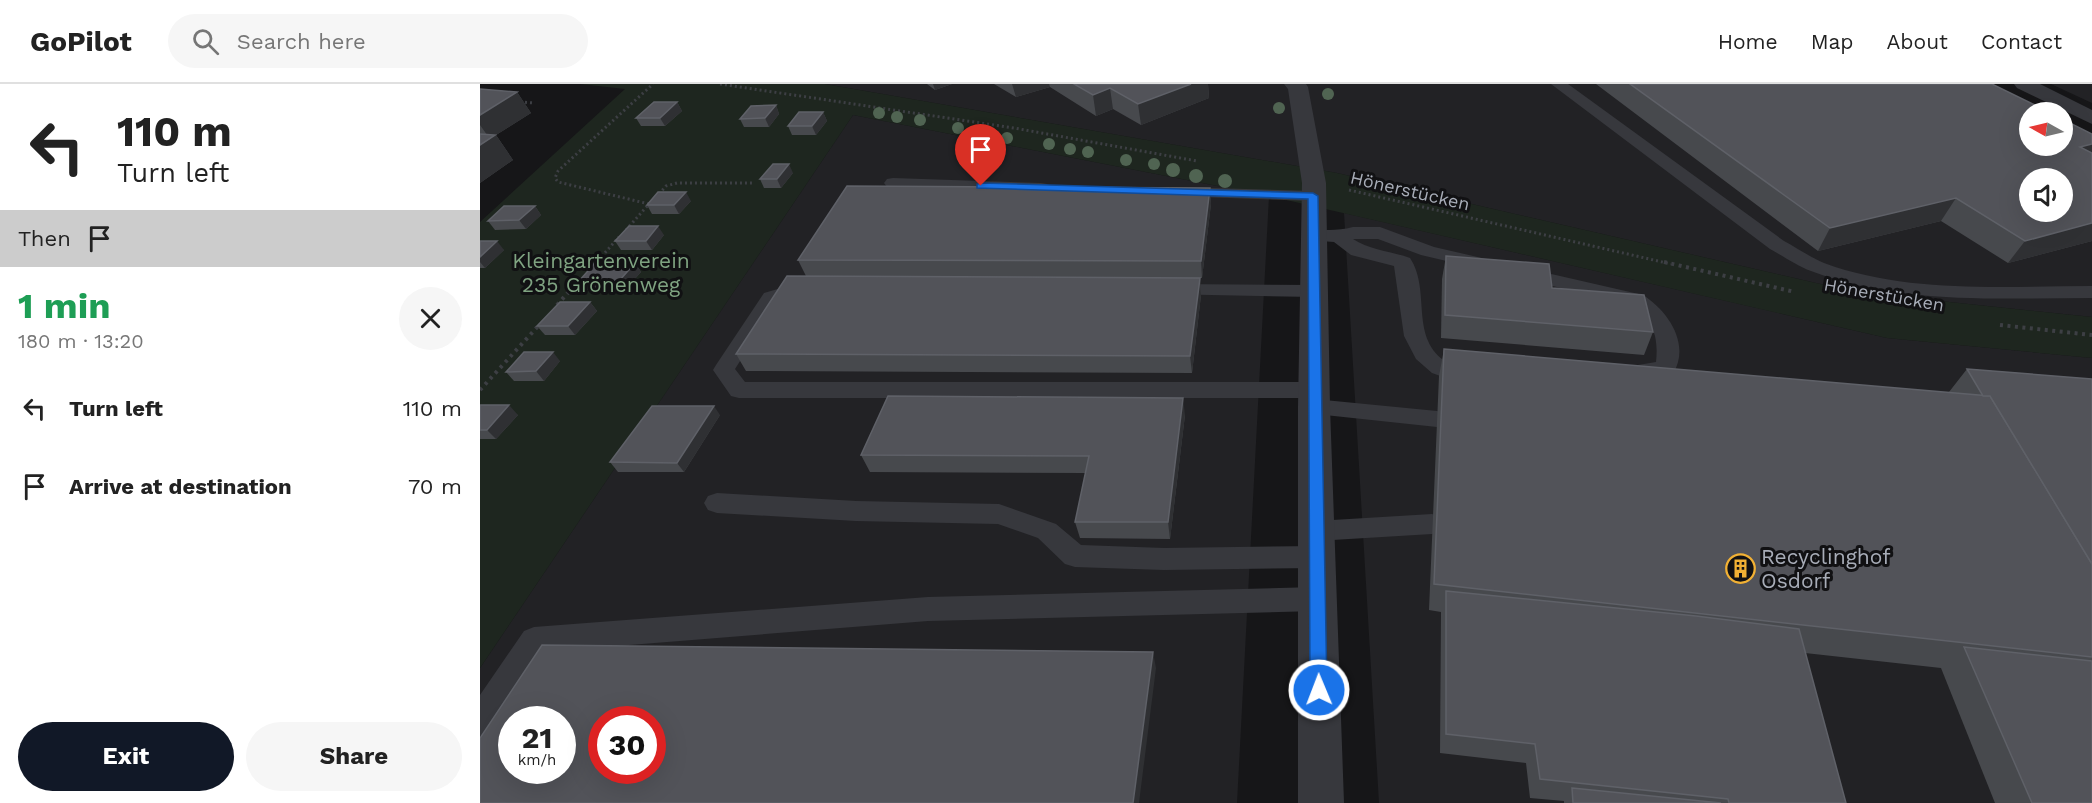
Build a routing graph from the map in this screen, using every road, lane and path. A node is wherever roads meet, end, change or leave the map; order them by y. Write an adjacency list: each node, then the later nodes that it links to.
1 (653, 84): 15 (path)
2 (720, 84): 9 (path)
3 (1294, 84): 13 (street)
4 (1558, 84): 22 (lane)
5 (2024, 84): 8 (street)
6 (513, 101): 7 (path)
7 (534, 103)
8 (2092, 118)
9 (1198, 162)
10 (754, 183): 15 (path)
11 (892, 183): 12 (lane)
12 (1060, 188)
13 (1313, 190): 14 (lane); 16 (street); 23 (path, Hönerstücken)
14 (1164, 191)
15 (649, 204): 17 (path)
16 (1326, 236): 21 (street); 28 (lane); 29 (lane)
17 (593, 266)
18 (585, 275): 24 (path)
19 (823, 287): 31 (lane)
20 (1146, 290): 21 (lane)
21 (1314, 291): 31 (street)
22 (2092, 292)
23 (1800, 293)
24 (553, 310)
25 (544, 319): 30 (path)
26 (1997, 325): 27 (path)
27 (2092, 335)
28 (1486, 364)
29 (1618, 370)
30 (480, 390)
31 (1314, 399): 32 (lane); 35 (street)
32 (1437, 419)
33 (717, 504): 35 (lane)
34 (1432, 524): 35 (lane)
35 (1316, 544): 36 (street)
36 (1317, 599): 37 (lane); 38 (street)
37 (480, 722)
38 (1321, 803)

